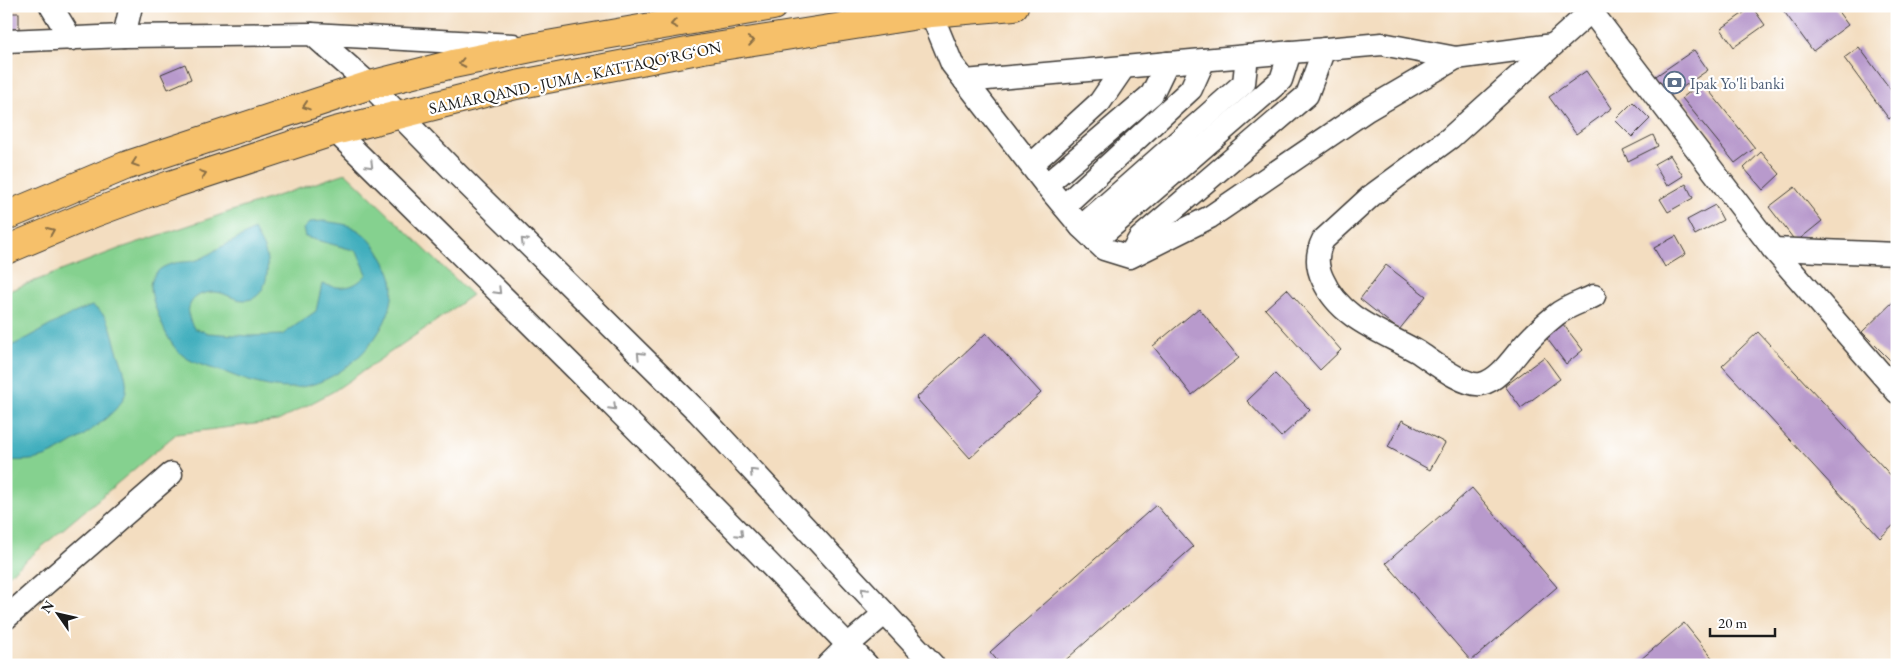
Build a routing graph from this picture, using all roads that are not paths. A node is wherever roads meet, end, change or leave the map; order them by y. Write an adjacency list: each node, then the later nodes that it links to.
1 (51, 6): 9 (street)
2 (131, 6): 8 (street)
3 (773, 6): 12 (main road, SAMARQAND - JUMA - KATTAQO‘RG‘ON, one-way to 12)
4 (1014, 6): 6 (main road, SAMARQAND - JUMA - KATTAQO‘RG‘ON)
5 (1590, 8): 11 (street); 29 (street)
6 (930, 12): 20 (street); 22 (main road, SAMARQAND - JUMA - KATTAQO‘RG‘ON, one-way to 6)
7 (312, 34): 8 (street); 12 (street); 21 (street)
8 (124, 36): 9 (street)
9 (71, 39): 10 (street)
10 (6, 41)
11 (1553, 45): 16 (street); 33 (street)
12 (536, 47): 21 (main road, SAMARQAND - JUMA - KATTAQO‘RG‘ON, one-way to 21)
13 (1324, 49): 14 (street); 16 (street); 32 (street)
14 (1290, 52): 15 (street); 28 (street)
15 (1247, 56): 17 (street); 28 (street)
16 (1456, 58): 32 (street)
17 (1204, 60): 18 (street); 26 (street)
18 (1167, 63): 19 (street); 25 (street)
19 (1124, 67): 20 (street); 24 (street)
20 (965, 81): 24 (street)
21 (370, 85): 22 (street); 27 (main road, SAMARQAND - JUMA - KATTAQO‘RG‘ON, one-way to 27)
22 (397, 114): 23 (main road, SAMARQAND - JUMA - KATTAQO‘RG‘ON); 36 (street, one-way to 22)
23 (335, 131): 30 (main road, SAMARQAND - JUMA - KATTAQO‘RG‘ON, one-way to 23); 38 (street, one-way to 38)
24 (1031, 165): 25 (street)
25 (1046, 185): 26 (street)
26 (1064, 206): 28 (street)
27 (6, 216)
28 (1088, 234): 32 (street)
29 (1772, 249): 31 (street); 34 (street)
30 (6, 250)
31 (1897, 254)
32 (1130, 256)
33 (1594, 296)
34 (1897, 392)
35 (171, 474): 37 (street)
36 (885, 614): 38 (street); 41 (street)
37 (6, 618)
38 (848, 645): 39 (street); 40 (street)
39 (828, 665)
40 (867, 665)
41 (933, 665)

